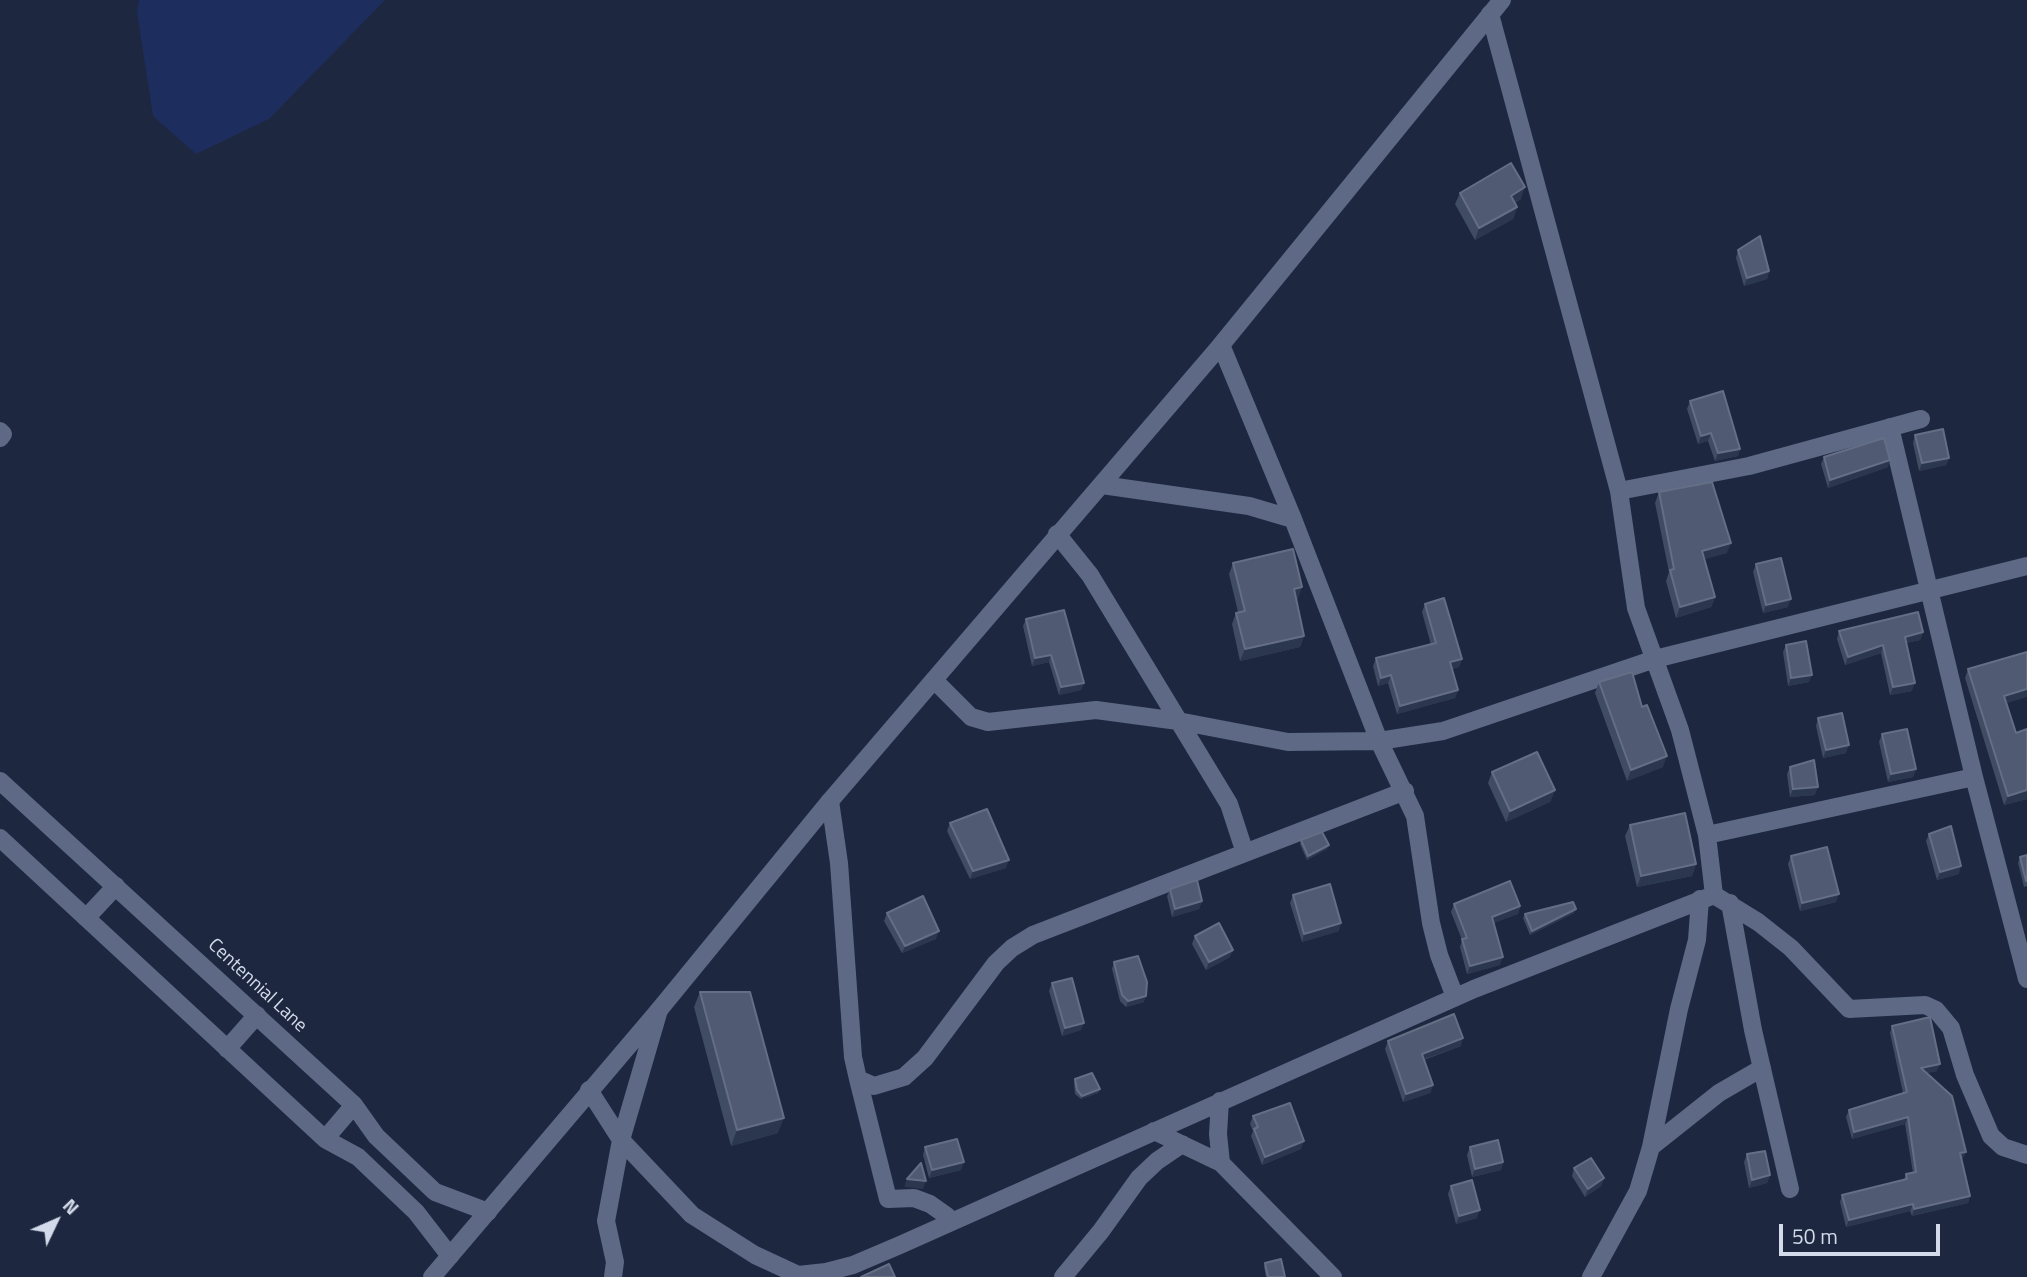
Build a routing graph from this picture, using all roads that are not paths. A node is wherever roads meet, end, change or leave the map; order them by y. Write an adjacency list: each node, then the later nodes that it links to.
1 (1502, 0): 2 (street)
2 (1490, 14): 3 (street); 9 (street)
3 (1221, 345): 8 (street); 10 (street)
4 (1921, 419): 5 (street)
5 (1890, 427): 9 (street); 13 (street)
6 (0, 431): 7 (street)
7 (0, 438)
8 (1102, 485): 10 (street); 11 (street)
9 (1619, 491): 14 (street)
10 (1293, 519): 17 (street)
11 (1057, 534): 15 (street); 16 (street)
12 (2027, 566): 13 (street)
13 (1930, 592): 14 (street); 18 (street)
14 (1655, 659): 17 (street); 22 (street)
15 (934, 680): 16 (street); 21 (street)
16 (1178, 721): 17 (street); 24 (street)
17 (1379, 741): 20 (street)
18 (1974, 777): 22 (street); 28 (street)
19 (0, 780): 25 (street, Centennial Lane)
20 (1405, 791): 24 (street); 29 (street)
21 (830, 801): 30 (street); 34 (street)
22 (1707, 835): 26 (street)
23 (0, 838): 27 (street)
24 (1245, 853): 34 (street)
25 (116, 886): 27 (street); 31 (street, Centennial Lane)
26 (1715, 899): 29 (street); 33 (street); 42 (street); 43 (street)
27 (86, 918): 32 (street)
28 (2027, 979)
29 (1455, 997): 36 (street)
30 (659, 1010): 35 (street); 40 (street)
31 (257, 1015): 32 (street); 37 (street, Centennial Lane)
32 (227, 1049): 39 (street)
33 (1762, 1068): 42 (street); 47 (street)
34 (858, 1079): 51 (street)
35 (589, 1090): 40 (street); 50 (street)
36 (1220, 1101): 38 (street); 45 (street)
37 (354, 1105): 39 (street); 44 (street, Centennial Lane)
38 (1154, 1131): 41 (street); 51 (street)
39 (325, 1139): 46 (street)
40 (621, 1140): 51 (street); 54 (street)
41 (1182, 1144): 45 (street); 55 (street)
42 (1651, 1147): 57 (street)
43 (2027, 1155)
44 (401, 1160): 46 (street); 48 (street, Centennial Lane)
45 (1221, 1163): 56 (street)
46 (382, 1180): 49 (street)
47 (1790, 1189)
48 (435, 1192): 49 (street); 50 (street, Centennial Lane)
49 (416, 1212): 52 (street)
50 (488, 1212): 52 (street)
51 (949, 1223)
52 (450, 1256): 53 (street)
53 (432, 1277)
54 (613, 1277)
55 (1063, 1277)
56 (1333, 1277)
57 (1591, 1277)

